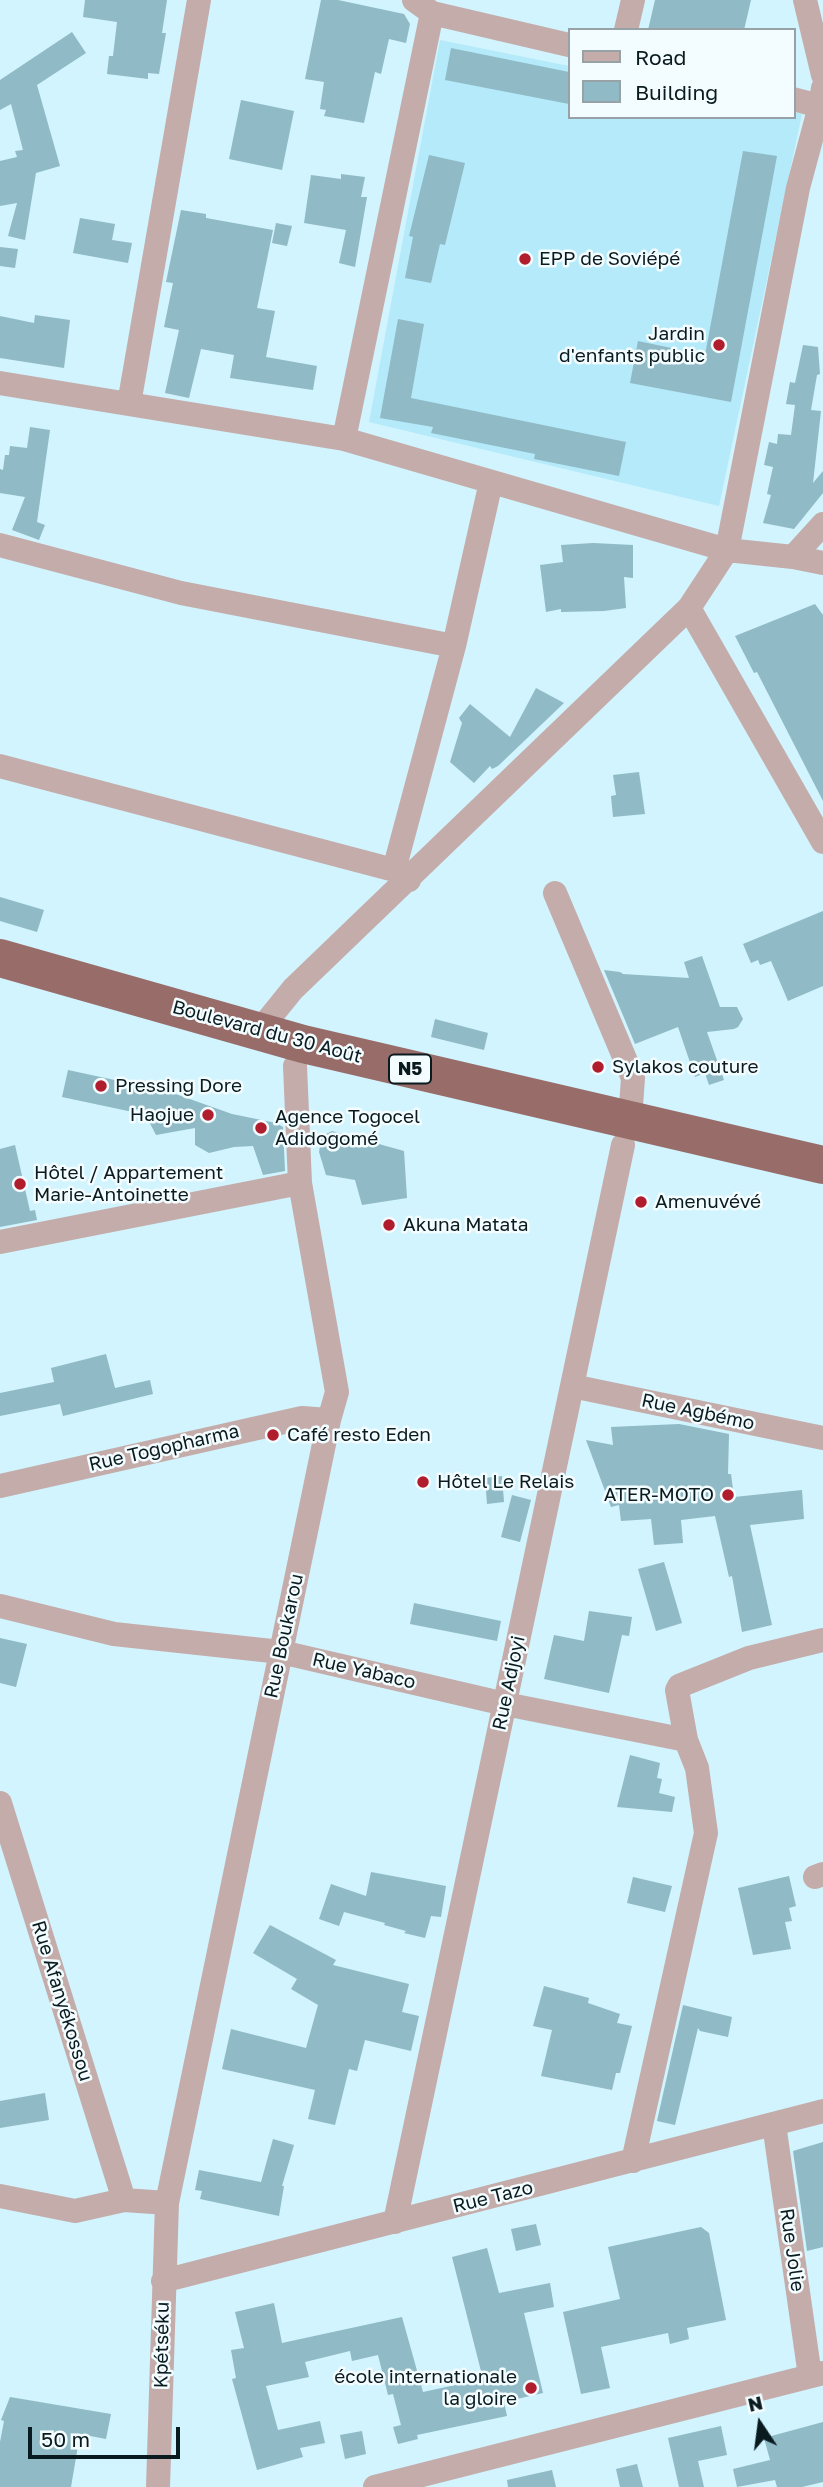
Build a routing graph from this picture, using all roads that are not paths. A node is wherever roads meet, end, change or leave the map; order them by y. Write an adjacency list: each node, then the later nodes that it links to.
1 (199, 0): 11 (street)
2 (633, 0): 5 (street)
3 (423, 7): 6 (street); 12 (street)
4 (812, 7): 7 (street)
5 (626, 28)
6 (568, 45)
7 (823, 75)
8 (795, 99): 9 (street)
9 (822, 100): 16 (street)
10 (0, 383): 11 (street)
11 (129, 404): 12 (street)
12 (344, 439): 13 (street)
13 (491, 482): 16 (street); 20 (street)
14 (823, 524): 17 (street)
15 (0, 545): 20 (street)
16 (727, 550): 17 (street); 19 (street)
17 (793, 557): 18 (street)
18 (823, 563)
19 (690, 608): 22 (street); 23 (street)
20 (454, 646): 23 (street)
21 (0, 766): 23 (street)
22 (823, 842)
23 (402, 875): 27 (street)
24 (555, 893): 29 (street, Rue Adjoyi)
25 (0, 958): 27 (highway, Boulevard du 30 Août / N5)
26 (0, 985): 27 (highway, Boulevard du 30 Août / N5)
27 (256, 1042): 28 (highway, Boulevard du 30 Août / N5)
28 (299, 1055): 29 (highway, Boulevard du 30 Août / N5); 31 (street, Rue Boukarou)
29 (627, 1133): 30 (highway, Boulevard du 30 Août / N5); 32 (highway, Boulevard du 30 Août / N5); 34 (street, Rue Adjoyi)
30 (823, 1165)
31 (300, 1183): 33 (street); 35 (street, Rue Boukarou)
32 (823, 1188)
33 (0, 1242)
34 (572, 1386): 36 (street, Rue Agbémo); 41 (street, Rue Adjoyi)
35 (329, 1420): 37 (street, Rue Togopharma); 40 (street, Rue Boukarou)
36 (823, 1438)
37 (0, 1486)
38 (0, 1606): 40 (street, Rue Yabaco)
39 (823, 1640): 42 (street)
40 (281, 1652): 41 (street, Rue Yabaco); 49 (street, Rue Boukarou)
41 (505, 1704): 42 (street, Rue Yabaco); 50 (street, Rue Adjoyi)
42 (686, 1740): 46 (street)
43 (0, 1802): 48 (street, Rue Afanyékossou)
44 (823, 2111): 45 (street, Rue Tazo)
45 (774, 2124): 46 (street, Rue Tazo); 52 (street, Rue Jolie)
46 (633, 2161): 50 (street, Rue Tazo)
47 (0, 2196): 48 (street)
48 (124, 2200): 49 (street)
49 (167, 2203): 51 (street, Kpétséku)
50 (396, 2222): 51 (street, Rue Tazo)
51 (163, 2281): 53 (street, Kpétséku)
52 (816, 2375): 54 (street)
53 (158, 2487)
54 (375, 2487)

